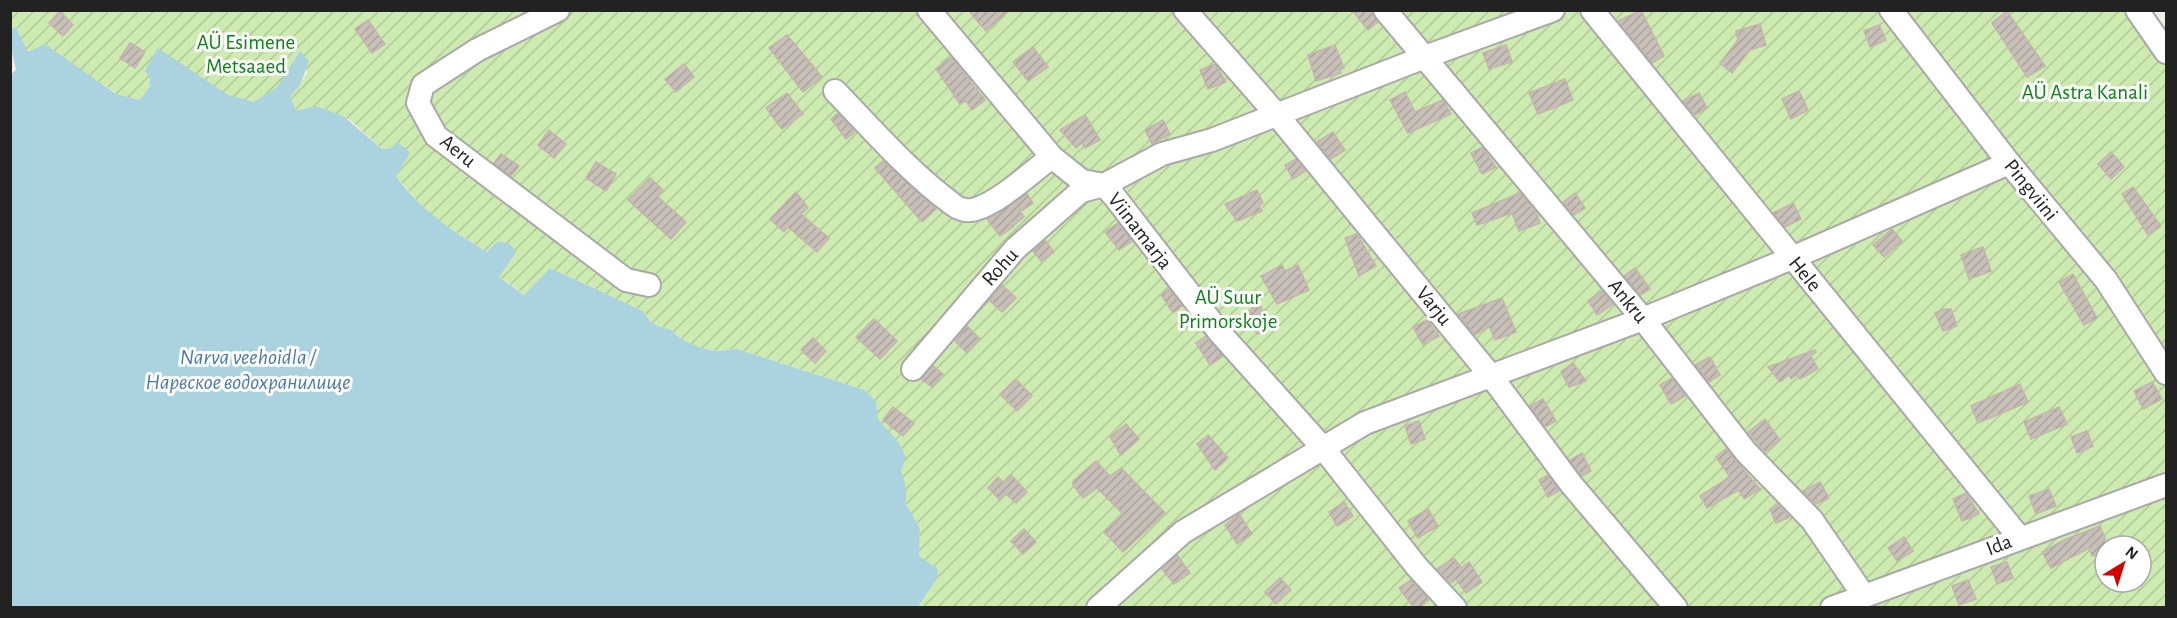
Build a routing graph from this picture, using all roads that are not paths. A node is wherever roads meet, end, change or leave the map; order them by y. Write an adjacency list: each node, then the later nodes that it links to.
1 (558, 10): 17 (street, Aeru)
2 (929, 10): 13 (street, Viinamarja)
3 (1185, 10): 12 (street, Varju)
4 (1385, 10): 10 (street, Ankru)
5 (1553, 10): 10 (street, Rohu)
6 (1592, 10): 16 (street, Hele)
7 (1890, 10): 14 (street, Pingviini)
8 (2137, 10): 9 (street)
9 (2166, 52)
10 (1425, 57): 12 (street, Rohu); 18 (street, Ankru)
11 (835, 91): 13 (street)
12 (1277, 115): 15 (street, Rohu); 21 (street, Varju)
13 (1052, 157): 15 (street, Viinamarja)
14 (2009, 163): 16 (street); 20 (street, Pingviini)
15 (1104, 185): 19 (street, Rohu); 22 (street, Viinamarja)
16 (1792, 258): 18 (street); 24 (street, Hele)
17 (649, 285)
18 (1643, 319): 21 (street); 25 (street, Ankru)
19 (913, 369)
20 (2166, 373)
21 (1491, 376): 22 (street); 28 (street, Varju)
22 (1323, 448): 26 (street); 27 (street, Viinamarja)
23 (2166, 485): 24 (street, Ida)
24 (2019, 537): 25 (street, Ida)
25 (1864, 596): 29 (street, Ida)
26 (1098, 608)
27 (1455, 608)
28 (1676, 608)
29 (1832, 608)

